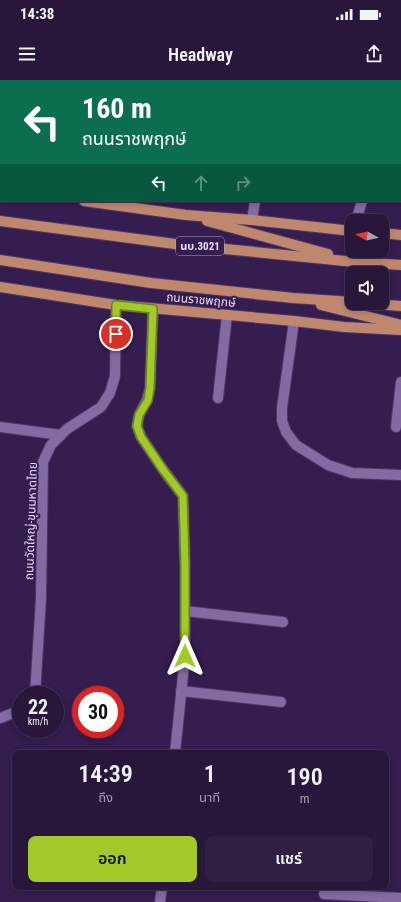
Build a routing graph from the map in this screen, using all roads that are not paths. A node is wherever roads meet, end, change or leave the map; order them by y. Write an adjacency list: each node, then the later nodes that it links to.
1 (102, 202): 5 (main road)
2 (255, 202): 6 (street)
3 (362, 202): 4 (street)
4 (358, 214)
5 (186, 215): 6 (main road); 12 (main road)
6 (252, 220): 8 (main road)
7 (0, 221): 12 (main road, นบ.3021)
8 (345, 230)
9 (389, 234): 10 (main road)
10 (401, 235)
11 (0, 260): 15 (main road, ถนนราชพฤกษ์)
12 (355, 262): 13 (main road, นบ.3021)
13 (401, 265)
14 (0, 286): 17 (main road, ถนนราชพฤกษ์)
15 (293, 298): 16 (main road, ถนนราชพฤกษ์); 23 (main road)
16 (345, 302)
17 (116, 305): 20 (main road, ถนนราชพฤกษ์); 29 (street, ถนนวัดใหญ่-ขุนมหาดไทย)
18 (389, 305): 19 (main road)
19 (401, 306)
20 (153, 309): 21 (main road, ถนนราชพฤกษ์); 31 (street)
21 (227, 315): 22 (main road, ถนนราชพฤกษ์); 26 (street)
22 (294, 321): 24 (main road, ถนนราชพฤกษ์); 30 (street)
23 (401, 325)
24 (401, 330)
25 (401, 382): 28 (street)
26 (218, 398)
27 (0, 427): 29 (street)
28 (396, 427)
29 (61, 435): 33 (street, ถนนวัดใหญ่-ขุนมหาดไทย)
30 (401, 475)
31 (185, 611): 32 (street); 34 (street)
32 (283, 622)
33 (36, 686)
34 (181, 691): 35 (street); 38 (street)
35 (281, 702)
36 (12, 714): 37 (street)
37 (0, 718)
38 (175, 750)
39 (162, 890): 42 (street)
40 (324, 894): 41 (street)
41 (401, 898)
42 (160, 902)

